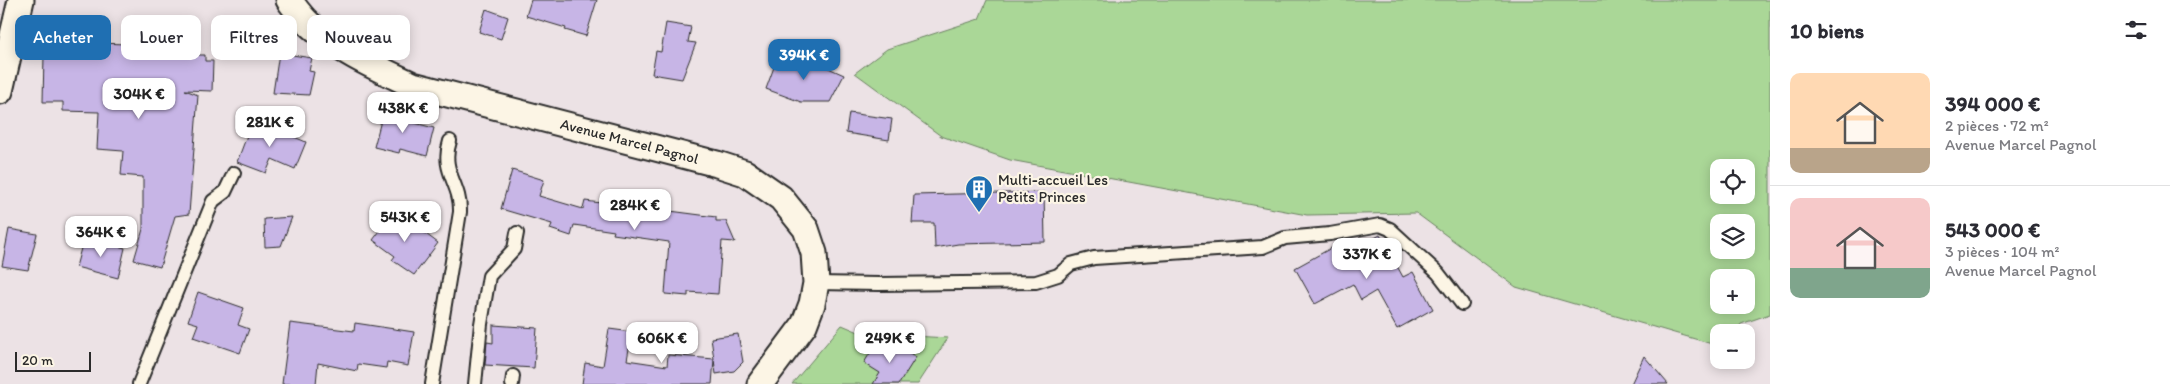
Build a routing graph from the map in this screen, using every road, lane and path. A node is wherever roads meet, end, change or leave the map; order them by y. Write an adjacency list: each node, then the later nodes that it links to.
1 (22, 0): 3 (street)
2 (289, 0): 7 (street, Avenue Marcel Pagnol)
3 (0, 91)
4 (450, 141): 10 (lane)
5 (234, 174): 9 (lane)
6 (517, 233): 11 (lane)
7 (816, 283): 8 (lane); 12 (street, Avenue Marcel Pagnol)
8 (1462, 304)
9 (139, 384)
10 (432, 384)
11 (475, 384)
12 (760, 384)

